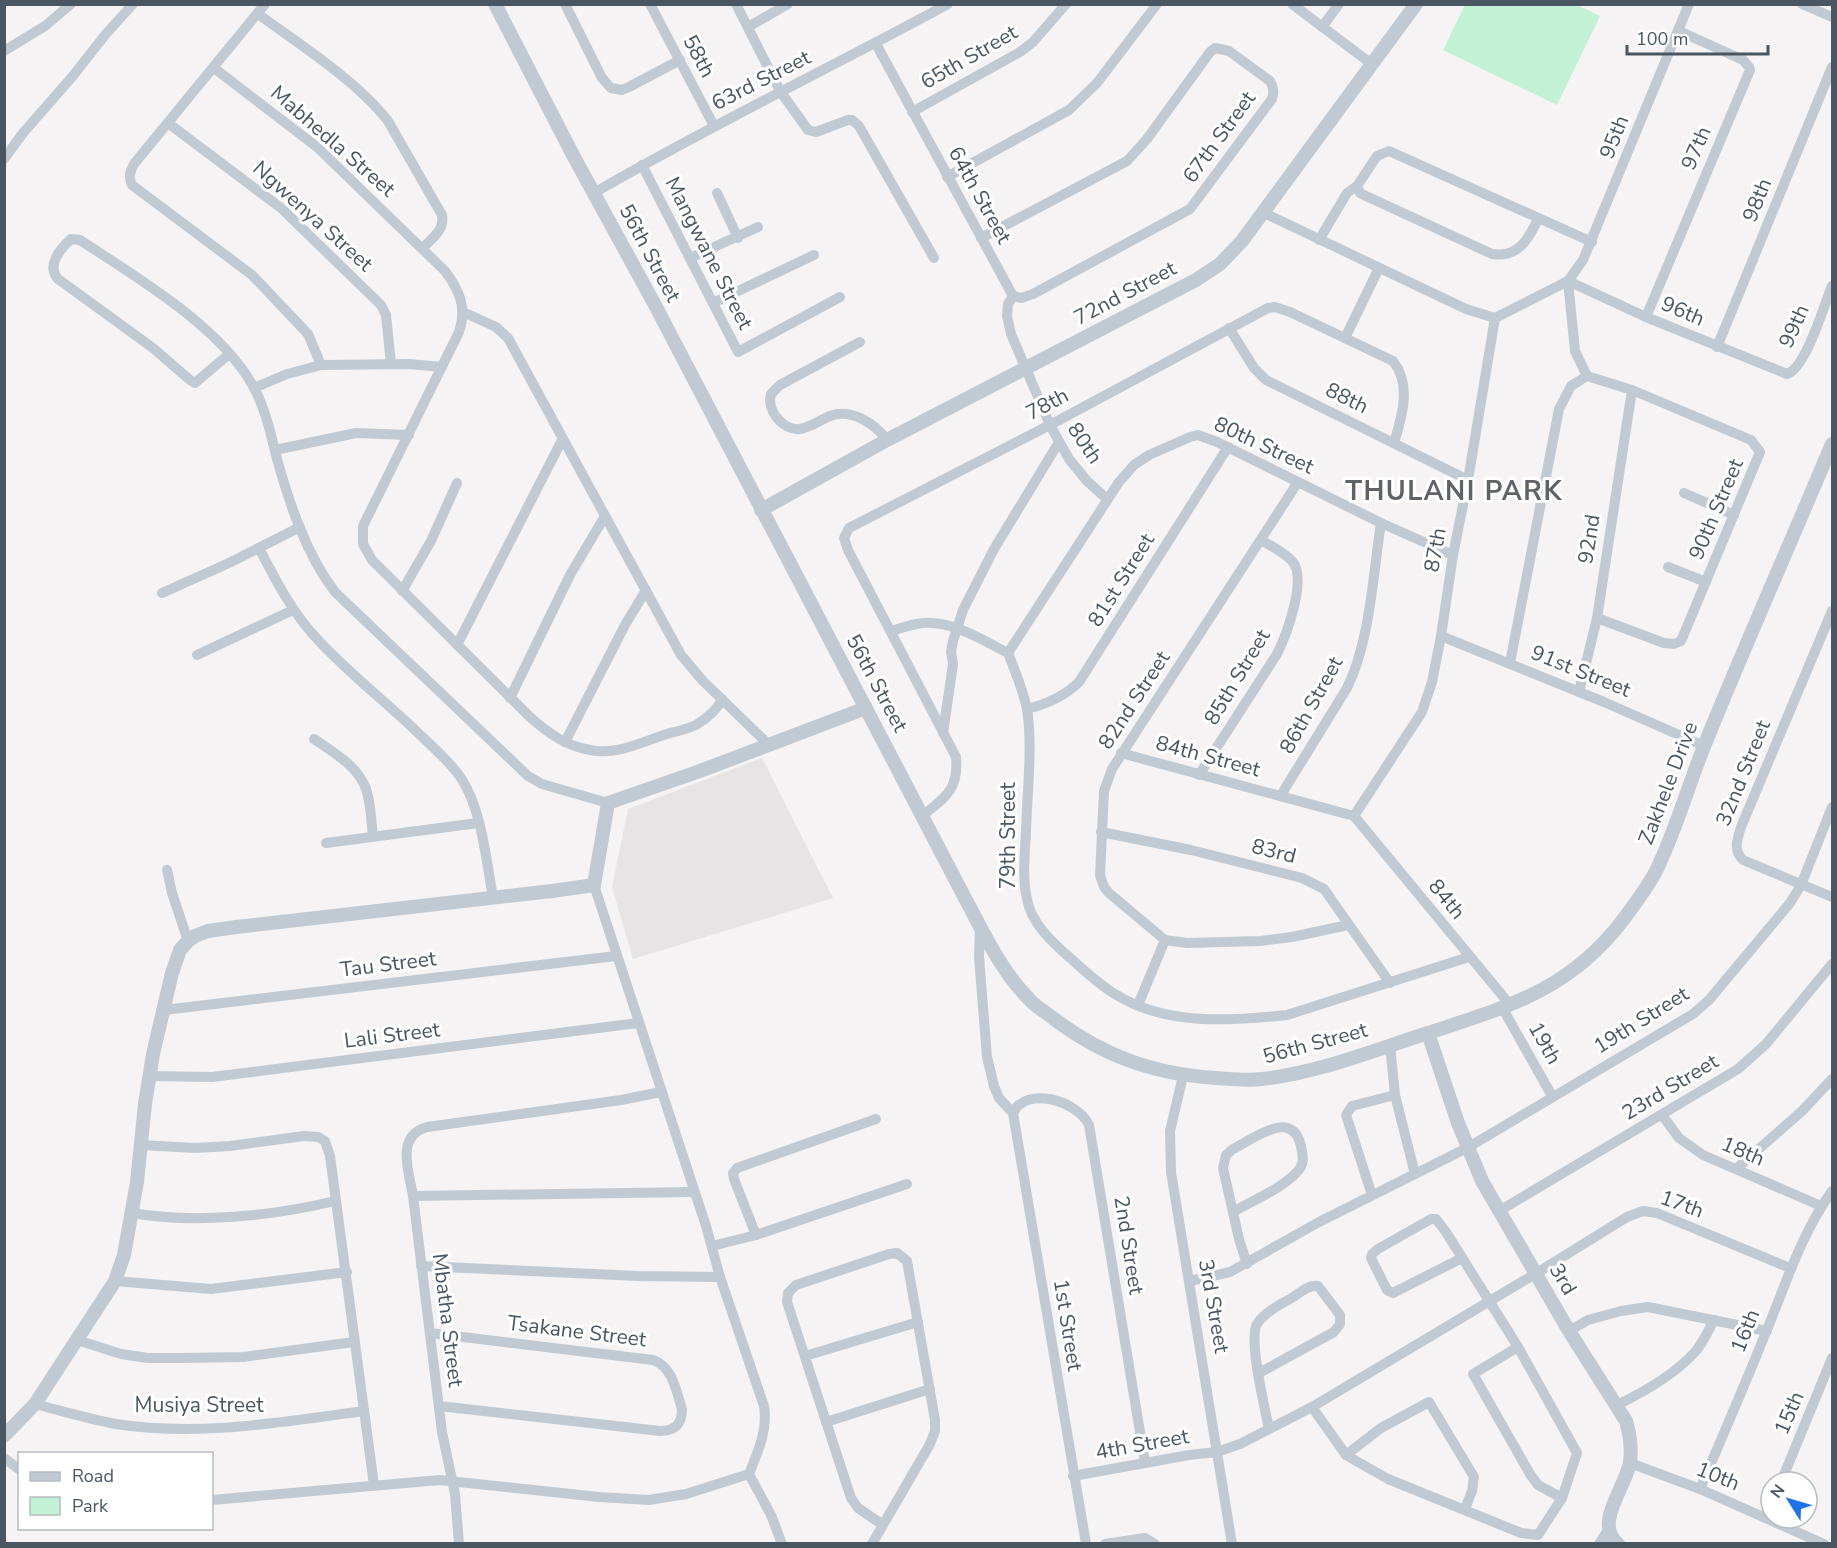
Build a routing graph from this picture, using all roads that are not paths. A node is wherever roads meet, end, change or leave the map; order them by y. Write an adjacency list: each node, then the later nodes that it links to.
1 (133, 4): 33 (street)
2 (265, 4): 17 (street)
3 (495, 4): 37 (street, 56th Street)
4 (565, 4): 24 (street)
5 (650, 4): 24 (street, 58th)
6 (736, 4): 19 (street)
7 (788, 4): 19 (street)
8 (948, 4): 22 (street, 63rd Street)
9 (1065, 4): 30 (street, 65th Street)
10 (1157, 4): 35 (street)
11 (1292, 4): 20 (street)
12 (1339, 4): 20 (street)
13 (1416, 4): 25 (street, 72nd Street)
14 (1689, 4): 21 (street, 95th)
15 (1802, 4): 18 (street)
16 (69, 5): 23 (street)
17 (258, 14): 27 (street); 46 (street)
18 (1833, 17)
19 (748, 27): 28 (street)
20 (1322, 27): 25 (street)
21 (1679, 31): 45 (street, 95th); 57 (street, 97th)
22 (876, 44): 28 (street, 63rd Street); 30 (street, 64th Street)
23 (4, 51)
24 (680, 60): 32 (street, 58th)
25 (1373, 65): 39 (street, 72nd Street)
26 (1833, 67): 29 (street, 98th)
27 (214, 68): 31 (street); 46 (street, Mabhedla Street)
28 (780, 91): 32 (street, 63rd Street); 49 (street)
29 (1827, 95): 62 (street, 98th)
30 (912, 112): 35 (street, 64th Street)
31 (168, 123): 64 (street, Ngwenya Street); 65 (street)
32 (714, 126): 34 (street, 63rd Street)
33 (4, 159)
34 (642, 165): 37 (street, 63rd Street); 48 (street, Mangwane Street)
35 (947, 177): 43 (street, 64th Street)
36 (1358, 186): 40 (street); 40 (street); 44 (street)
37 (594, 193): 86 (street, 56th Street)
38 (717, 194): 42 (street)
39 (1262, 212): 44 (street); 67 (street, 72nd Street)
40 (1538, 219): 45 (street)
41 (759, 227): 42 (street)
42 (738, 238): 48 (street)
43 (981, 238): 53 (street, 64th Street); 53 (street, 67th Street)
44 (1318, 240): 50 (street)
45 (1592, 242): 51 (street, 95th)
46 (423, 248): 56 (street, Mabhedla Street)
47 (814, 255): 55 (street)
48 (690, 258): 55 (street, Mangwane Street)
49 (934, 258)
50 (1379, 268): 58 (street); 60 (street)
51 (1568, 281): 57 (street, 96th); 58 (street); 69 (street)
52 (1833, 286): 68 (street, 99th)
53 (1013, 296): 67 (street)
54 (840, 297): 55 (street, Mangwane Street)
55 (713, 303)
56 (463, 312): 66 (street); 74 (street)
57 (1646, 317): 62 (street, 96th)
58 (1495, 318): 81 (street, 87th)
59 (1229, 328): 60 (street, 78th); 72 (street, 78th); 77 (street, 88th)
60 (1346, 338): 77 (street, 78th)
61 (860, 342): 75 (street)
62 (1717, 347): 68 (street, 96th)
63 (229, 354): 63 (street); 70 (street)
64 (391, 364): 65 (street); 66 (street)
65 (321, 365): 70 (street)
66 (442, 367): 73 (street)
67 (1026, 370): 72 (street, 80th); 75 (street, 72nd Street)
68 (1784, 374)
69 (1587, 376): 71 (street, 90th Street); 108 (street)
70 (254, 388): 80 (street)
71 (1632, 390): 87 (street, 90th Street); 101 (street, 92nd)
72 (1050, 425): 76 (street, 80th); 103 (street, 78th)
73 (409, 435): 80 (street); 97 (street)
74 (562, 440): 88 (street); 105 (street)
75 (887, 440): 86 (street, 72nd Street)
76 (1059, 442): 85 (street, 80th); 102 (street)
77 (1394, 443): 81 (street, 88th)
78 (1833, 444): 118 (street, Zakhele Drive)
79 (1228, 447): 82 (street, 80th Street); 85 (street, 80th Street); 113 (street, 81st Street)
80 (275, 450): 90 (street)
81 (1468, 480): 93 (street, 87th)
82 (1298, 482): 89 (street, 80th Street); 91 (street, 82nd Street)
83 (457, 483): 97 (street)
84 (1684, 493): 87 (street)
85 (1107, 499): 106 (street, 80th Street)
86 (761, 510): 112 (street, 56th Street)
87 (1734, 515): 95 (street, 90th Street)
88 (605, 516): 96 (street); 110 (street)
89 (1380, 523): 93 (street, 80th Street); 121 (street, 86th Street)
90 (300, 527): 92 (street); 122 (street)
91 (1261, 540): 119 (street, 82nd Street); 120 (street, 85th Street)
92 (259, 549): 98 (street); 99 (street)
93 (1453, 555): 104 (street, 87th)
94 (1668, 567): 95 (street)
95 (1706, 582): 101 (street, 90th Street)
96 (646, 590): 111 (street); 116 (street)
97 (402, 591): 105 (street)
98 (162, 593)
99 (293, 610): 107 (street); 126 (street)
100 (1833, 611): 132 (street, 32nd Street)
101 (1597, 618): 109 (street, 92nd)
102 (957, 628): 103 (street); 106 (street); 114 (street)
103 (891, 632): 114 (street, 78th)
104 (1441, 636): 108 (street, 91st Street); 125 (street, 87th)
105 (457, 645): 110 (street)
106 (1008, 653): 113 (street, 79th Street)
107 (197, 655)
108 (1510, 663): 109 (street, 91st Street)
109 (1579, 692): 118 (street, 91st Street)
110 (510, 698): 116 (street)
111 (722, 699): 116 (street); 117 (street)
112 (866, 708): 117 (street); 124 (street, 56th Street)
113 (1027, 709): 143 (street, 79th Street)
114 (943, 734): 124 (street, 78th)
115 (314, 739): 128 (street)
116 (565, 742)
117 (769, 746): 122 (street)
118 (1704, 746): 144 (street, Zakhele Drive)
119 (1121, 753): 120 (street, 84th Street); 127 (street, 82nd Street)
120 (1199, 775): 121 (street, 84th Street)
121 (1281, 795): 125 (street, 84th Street)
122 (608, 803): 131 (street)
123 (1833, 807): 132 (street, 19th Street)
124 (922, 816): 136 (street, 56th Street)
125 (1354, 816): 140 (street, 84th)
126 (478, 823): 128 (street); 133 (street)
127 (1101, 832): 135 (street, 83rd); 137 (street, 82nd Street)
128 (373, 836): 129 (street)
129 (326, 843)
130 (167, 870): 138 (street)
131 (594, 885): 133 (street); 139 (street)
132 (1801, 885): 134 (street, 32nd Street); 154 (street, 19th Street)
133 (493, 897): 138 (street)
134 (1833, 897)
135 (1348, 925): 137 (street); 142 (street, 83rd)
136 (981, 927): 150 (street, 56th Street); 155 (street)
137 (1165, 940): 143 (street)
138 (188, 941): 145 (street)
139 (616, 956): 145 (street, Tau Street); 146 (street)
140 (1469, 957): 142 (street, 79th Street); 144 (street, 84th)
141 (1833, 964): 156 (street, 23rd Street)
142 (1390, 983): 143 (street, 79th Street)
143 (1138, 1005)
144 (1507, 1007): 147 (street, Zakhele Drive); 154 (street, 19th)
145 (164, 1010): 149 (street)
146 (638, 1023): 149 (street, Lali Street); 152 (street)
147 (1428, 1033): 148 (street, 56th Street); 159 (street, 3rd)
148 (1390, 1045): 150 (street, 56th Street); 153 (street)
149 (149, 1076): 158 (street)
150 (1183, 1076): 182 (street, 3rd Street)
151 (1833, 1079): 160 (street)
152 (661, 1092): 164 (street); 166 (street, Mbatha Street)
153 (1395, 1095): 161 (street); 165 (street)
154 (1552, 1096): 159 (street, 19th Street)
155 (1013, 1113): 207 (street, 2nd Street); 212 (street, 1st Street)
156 (1662, 1115): 160 (street, 18th); 169 (street, 23rd Street)
157 (876, 1119): 172 (street)
158 (141, 1145): 167 (street); 171 (street)
159 (1467, 1148): 161 (street, 19th Street); 169 (street, 3rd)
160 (1736, 1169): 168 (street, 18th)
161 (1415, 1174): 165 (street, 19th Street)
162 (907, 1184): 172 (street)
163 (1833, 1191): 168 (street, 16th)
164 (693, 1192): 166 (street); 173 (street)
165 (1372, 1195): 175 (street, 19th Street)
166 (413, 1196): 176 (street, Mbatha Street)
167 (335, 1201): 171 (street); 178 (street)
168 (1821, 1206): 177 (street, 16th)
169 (1500, 1211): 179 (street, 3rd)
170 (1233, 1212): 170 (street); 175 (street)
171 (132, 1213): 181 (street)
172 (756, 1235): 173 (street)
173 (712, 1246): 180 (street)
174 (1462, 1258): 174 (street); 183 (street)
175 (1247, 1264): 182 (street, 19th Street)
176 (421, 1266): 180 (street); 188 (street, Mbatha Street)
177 (1790, 1268): 179 (street, 17th); 187 (street, 16th)
178 (346, 1272): 181 (street); 190 (street)
179 (1535, 1274): 183 (street, 4th Street); 186 (street, 3rd)
180 (720, 1277): 211 (street)
181 (115, 1281): 189 (street)
182 (1190, 1281): 204 (street, 3rd Street)
183 (1489, 1300): 191 (street); 199 (street, 4th Street)
184 (1714, 1320): 186 (street); 187 (street); 197 (street)
185 (918, 1322): 192 (street); 192 (street); 195 (street)
186 (1569, 1331): 197 (street, 3rd)
187 (1767, 1331): 215 (street, 16th)
188 (430, 1333): 198 (street, Mbatha Street); 198 (street, Tsakane Street)
189 (77, 1340): 190 (street); 196 (street)
190 (354, 1342): 200 (street)
191 (1518, 1347): 216 (street); 216 (street)
192 (805, 1356): 201 (street)
193 (1833, 1358): 210 (street, 15th)
194 (1259, 1372): 194 (street); 202 (street)
195 (930, 1389): 201 (street); 220 (street)
196 (35, 1404): 200 (street, Musiya Street); 203 (street)
197 (1617, 1405): 208 (street, 3rd)
198 (439, 1406): 213 (street, Mbatha Street)
199 (1311, 1407): 202 (street, 4th Street); 205 (street)
200 (364, 1412): 214 (street)
201 (826, 1422): 220 (street)
202 (1269, 1429): 204 (street, 4th Street)
203 (4, 1436)
204 (1217, 1452): 207 (street, 4th Street); 229 (street, 3rd Street)
205 (1346, 1455): 218 (street); 218 (street)
206 (4, 1458): 209 (street)
207 (1145, 1462): 212 (street, 4th Street)
208 (1630, 1463): 215 (street, 10th); 221 (street, 3rd)
209 (18, 1468)
210 (1786, 1470)
211 (749, 1474): 213 (street); 224 (street)
212 (1073, 1476): 226 (street, 1st Street)
213 (453, 1480): 214 (street); 223 (street, Mbatha Street)
214 (374, 1485): 217 (street)
215 (1700, 1489): 219 (street, 10th)
216 (1562, 1498): 218 (street)
217 (213, 1500)
218 (1465, 1509)
219 (1759, 1514)
220 (883, 1525): 225 (street)
221 (1608, 1530): 230 (street, 3rd); 231 (street)
222 (1794, 1530): 232 (street, 10th)
223 (459, 1544)
224 (782, 1544)
225 (872, 1544)
226 (1086, 1544)
227 (1105, 1544): 228 (street)
228 (1155, 1544)
229 (1232, 1544)
230 (1599, 1544)
231 (1618, 1544)
232 (1824, 1544)

